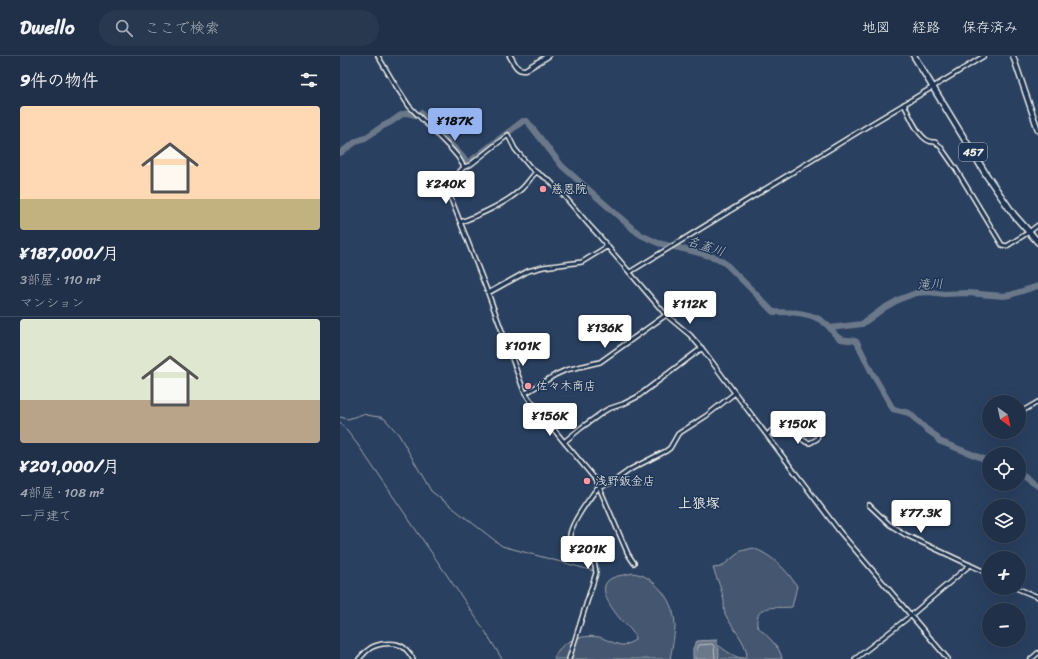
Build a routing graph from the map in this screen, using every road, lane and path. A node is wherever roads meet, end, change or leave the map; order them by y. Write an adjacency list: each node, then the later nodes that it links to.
1 (378, 56): 10 (street)
2 (510, 56): 3 (street)
3 (548, 56)
4 (914, 56): 7 (highway, 457)
5 (984, 56): 7 (street)
6 (1013, 56): 9 (street)
7 (933, 87): 8 (street); 14 (highway, 457)
8 (904, 104): 14 (street); 17 (street)
9 (1038, 130)
10 (464, 167): 11 (street); 12 (street)
11 (536, 172): 12 (street); 16 (street)
12 (461, 222): 18 (street)
13 (1038, 225): 14 (street)
14 (1029, 232): 15 (highway, 457)
15 (1038, 242)
16 (608, 246): 17 (street); 18 (street)
17 (630, 272): 19 (street)
18 (488, 293): 21 (street)
19 (666, 315): 20 (street); 21 (street)
20 (702, 348): 22 (street); 27 (street)
21 (526, 393): 27 (street)
22 (735, 393): 26 (street); 28 (street)
23 (1038, 402): 24 (street)
24 (1026, 408)
25 (818, 434): 26 (street)
26 (767, 435): 35 (street)
27 (564, 442): 28 (street)
28 (600, 487): 30 (street); 39 (street)
29 (869, 505): 31 (street)
30 (634, 563)
31 (970, 565): 32 (street); 35 (street)
32 (982, 571)
33 (1026, 592): 34 (street)
34 (1038, 597)
35 (911, 615): 40 (street); 41 (street)
36 (1038, 653): 42 (street)
37 (360, 659): 38 (street)
38 (413, 659)
39 (569, 659)
40 (855, 659)
41 (947, 659)
42 (1031, 659)

